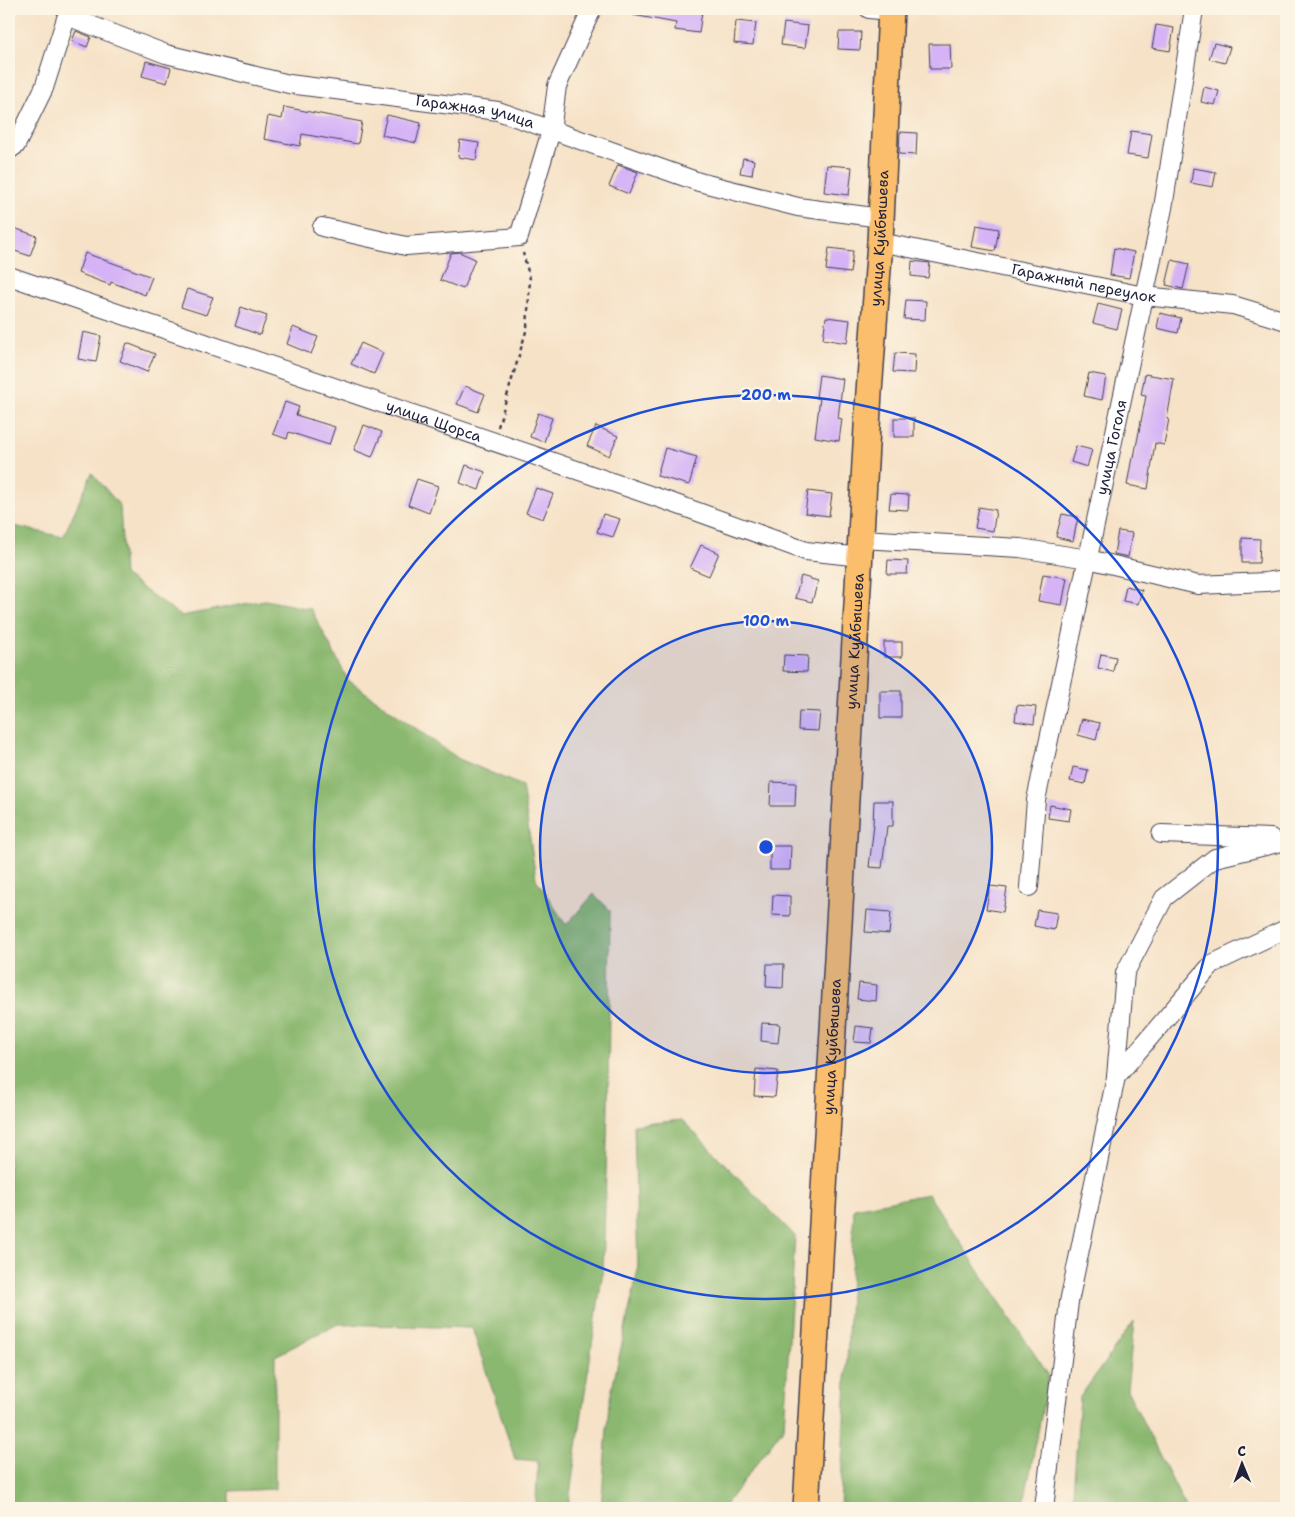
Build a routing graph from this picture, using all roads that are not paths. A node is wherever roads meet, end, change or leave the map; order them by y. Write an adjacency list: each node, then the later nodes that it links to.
1 (592, 9): 5 (street)
2 (1194, 9): 10 (street, улица Гоголя)
3 (884, 10): 8 (highway, улица Куйбышева)
4 (68, 12): 5 (street, Гаражная улица); 6 (street)
5 (551, 131): 7 (street); 8 (street, Гаражная улица)
6 (9, 150)
7 (322, 227)
8 (880, 230): 10 (street, Гаражный переулок); 12 (highway, улица Куйбышева)
9 (9, 276): 12 (street, улица Щорса)
10 (1144, 296): 11 (street, Гаражный переулок); 13 (street, улица Гоголя)
11 (1286, 321)
12 (861, 548): 13 (street, улица Щорса); 20 (highway, улица Куйбышева)
13 (1088, 559): 14 (street, улица Щорса); 17 (street, улица Гоголя)
14 (1286, 579)
15 (1161, 834): 16 (street)
16 (1286, 840): 19 (street)
17 (1029, 887)
18 (1286, 929): 19 (street)
19 (1116, 1077): 21 (street)
20 (806, 1508)
21 (1044, 1508)

